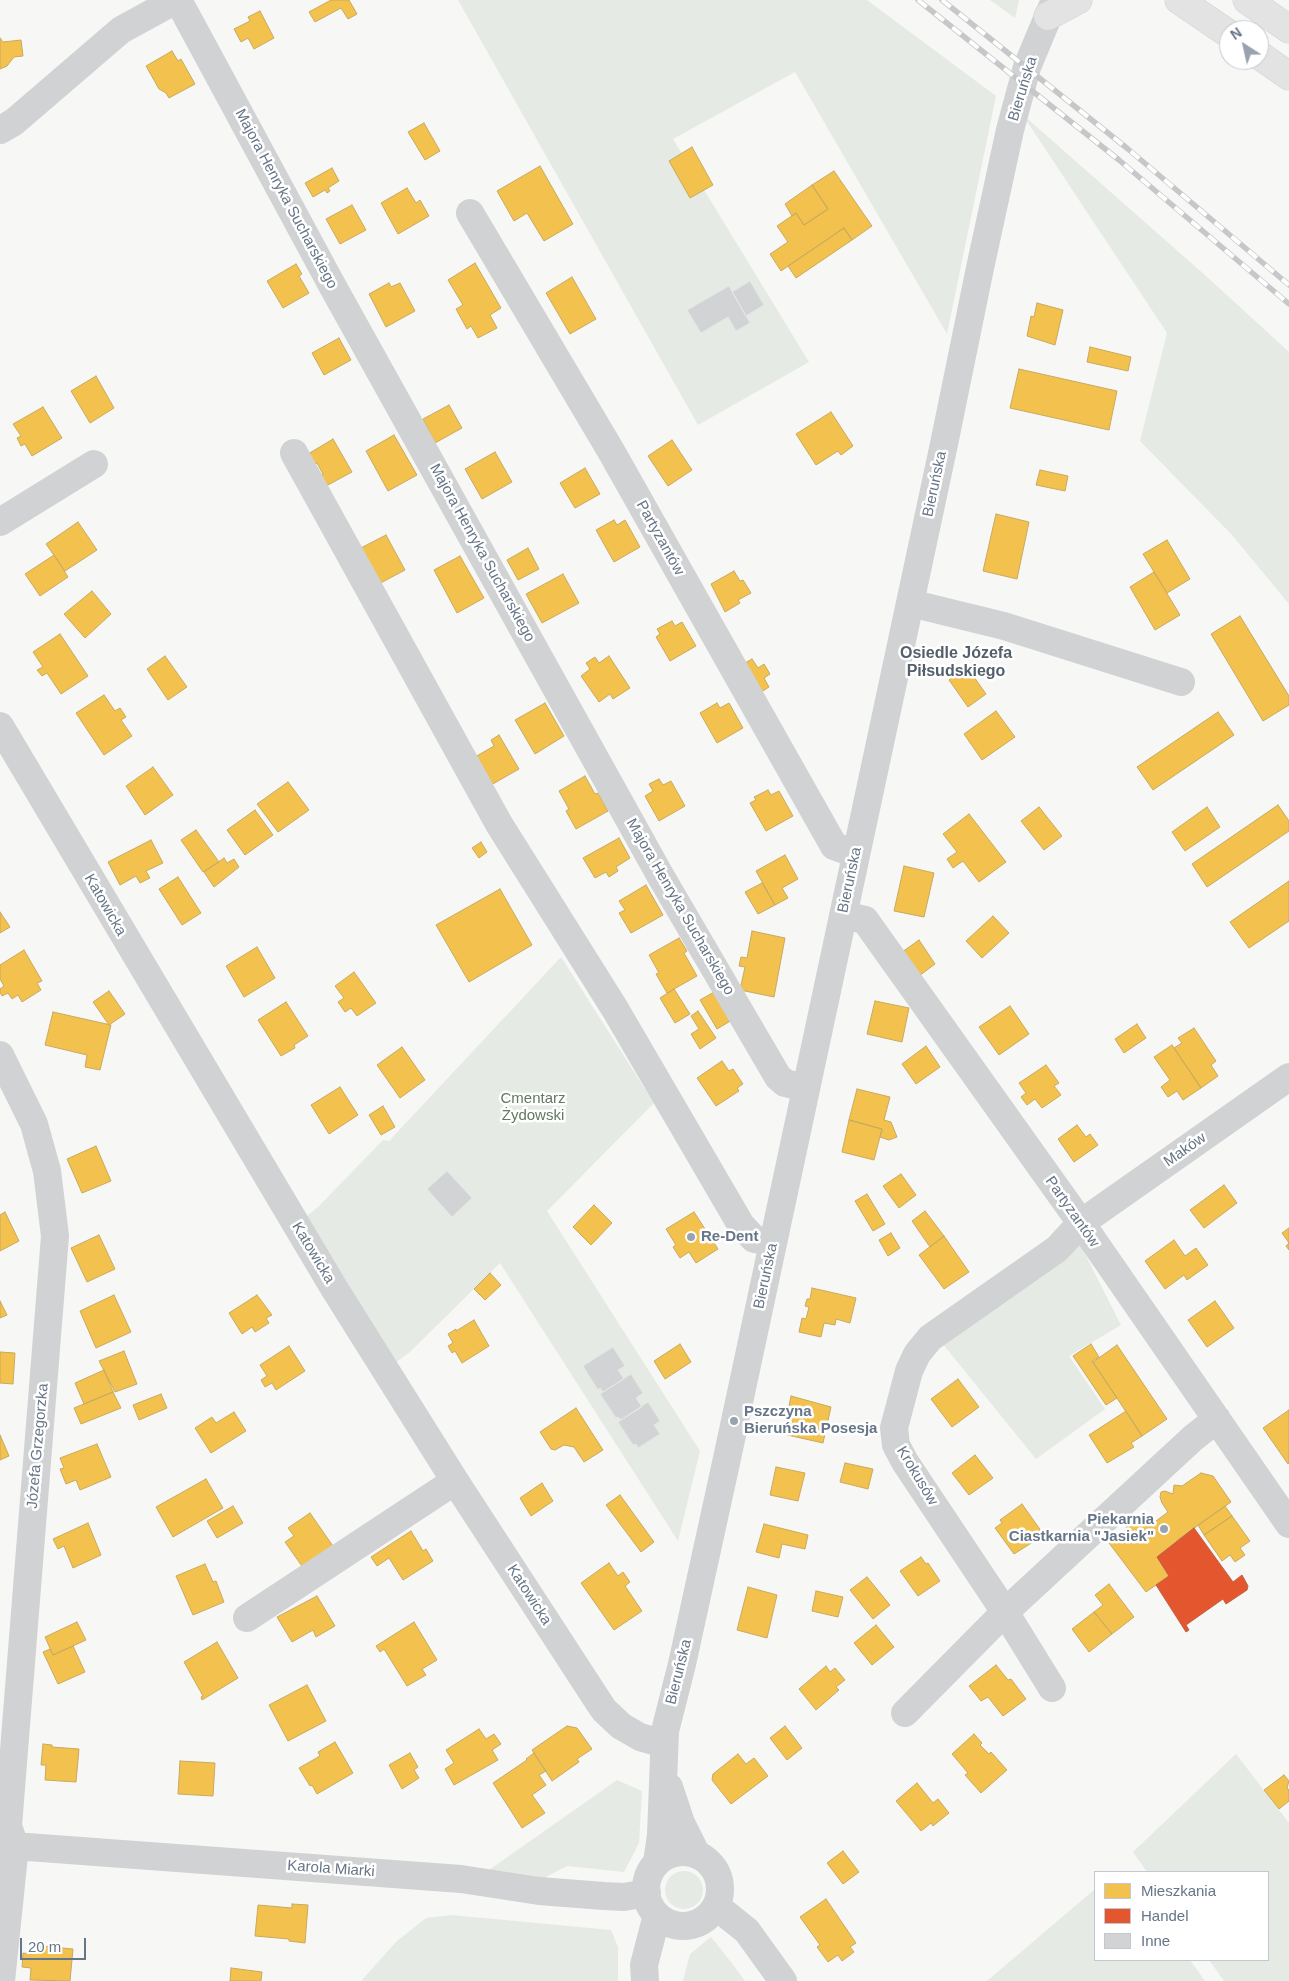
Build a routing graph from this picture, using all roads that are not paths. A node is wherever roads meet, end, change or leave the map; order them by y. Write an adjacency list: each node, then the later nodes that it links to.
1 (1078, 0): 5 (main road)
2 (1179, 0): 6 (main road)
3 (1247, 0): 7 (main road)
4 (184, 2): 10 (street); 22 (street, Majora Henryka Sucharskiego)
5 (1052, 8): 15 (street, Bieruńska)
6 (1219, 27)
7 (1289, 29)
8 (1269, 62): 9 (main road)
9 (1289, 76)
10 (0, 130)
11 (470, 213): 18 (street, Partyzantów)
12 (294, 454): 24 (street)
13 (94, 464): 14 (street)
14 (0, 522)
15 (910, 603): 16 (street); 18 (street, Bieruńska)
16 (1181, 682)
17 (0, 726): 26 (street, Katowicka)
18 (856, 854): 19 (street, Bieruńska)
19 (843, 915): 22 (street, Bieruńska); 23 (street, Partyzantów)
20 (0, 1055): 33 (street, Józefa Grzegorzka)
21 (1289, 1077): 23 (street, Maków)
22 (805, 1088): 24 (street, Bieruńska)
23 (1081, 1223): 25 (street, Partyzantów); 28 (street, Krokusów)
24 (773, 1242): 32 (street, Bieruńska)
25 (1217, 1419): 27 (street, Partyzantów); 28 (street)
26 (455, 1481): 29 (street); 32 (street, Katowicka)
27 (1289, 1524)
28 (1005, 1612): 30 (street, Krokusów); 31 (street)
29 (247, 1618)
30 (1052, 1688)
31 (905, 1712)
32 (663, 1754): 34 (street, Bieruńska); 35 (street, Bieruńska)
33 (7, 1845): 37 (street, Karola Miarki); 38 (street)
34 (697, 1855): 35 (street); 36 (street)
35 (657, 1863): 37 (street)
36 (716, 1906): 37 (street); 41 (street)
37 (661, 1912): 39 (street); 40 (street)
38 (1, 1981)
39 (646, 1981)
40 (657, 1981)
41 (783, 1981)

